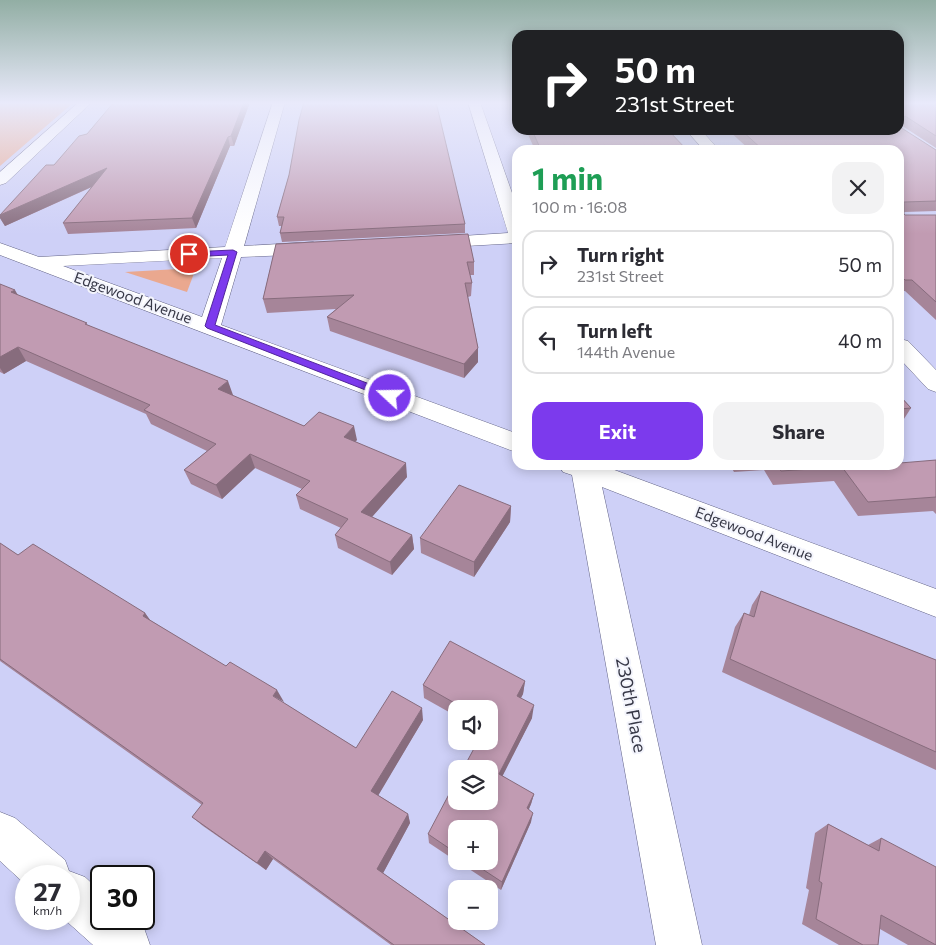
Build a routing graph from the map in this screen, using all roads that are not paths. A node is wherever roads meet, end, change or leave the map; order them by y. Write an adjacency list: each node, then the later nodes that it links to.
1 (37, 146): 4 (street)
2 (266, 146): 10 (street)
3 (488, 146): 5 (street)
4 (0, 180)
5 (512, 219)
6 (512, 238): 7 (street)
7 (418, 243)
8 (330, 248): 10 (street)
9 (0, 249): 11 (street, Edgewood Avenue)
10 (233, 252): 11 (street); 13 (street)
11 (35, 262): 12 (street); 13 (street, Edgewood Avenue)
12 (0, 264)
13 (210, 326): 16 (street, Edgewood Avenue)
14 (904, 350): 15 (street)
15 (936, 384)
16 (512, 442)
17 (581, 470): 24 (street, 230th Place)
18 (588, 470): 19 (street, Edgewood Avenue)
19 (936, 603)
20 (0, 833): 21 (street)
21 (36, 865)
22 (80, 903): 23 (street)
23 (127, 945)
24 (679, 945)

